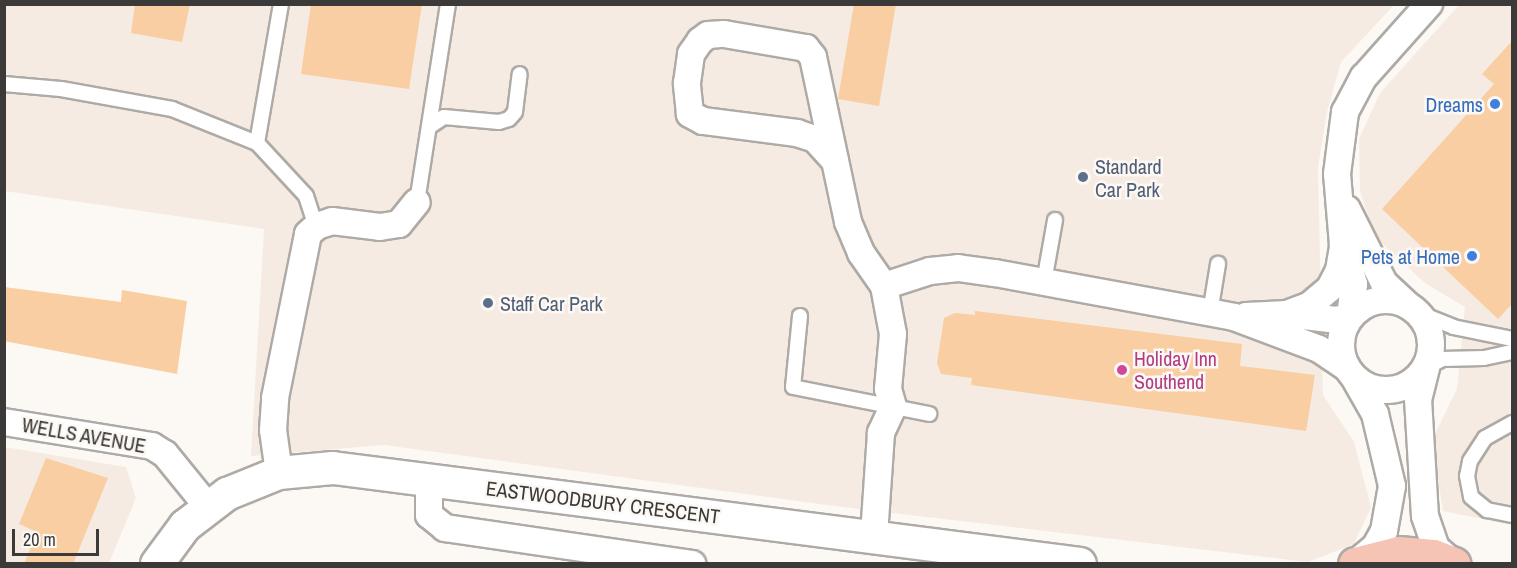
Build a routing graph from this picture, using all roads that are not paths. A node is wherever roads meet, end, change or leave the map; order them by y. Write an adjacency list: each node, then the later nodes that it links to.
1 (281, 4): 7 (lane)
2 (448, 4): 6 (lane)
3 (1430, 4): 9 (street)
4 (520, 74): 6 (lane)
5 (4, 84): 7 (lane)
6 (429, 127): 10 (lane)
7 (257, 143): 12 (lane)
8 (835, 161): 8 (street); 16 (street)
9 (1340, 195): 13 (street); 17 (street)
10 (417, 202): 12 (street)
11 (1055, 220): 15 (lane)
12 (311, 242): 30 (street)
13 (1343, 245): 18 (street); 21 (street)
14 (1218, 264): 19 (lane)
15 (1044, 282): 16 (street); 19 (street)
16 (887, 298): 26 (street)
17 (1413, 309): 21 (street); 22 (lane); 24 (street)
18 (1287, 314): 19 (street); 21 (street)
19 (1222, 315): 25 (street)
20 (800, 316): 26 (lane)
21 (1350, 317): 25 (street)
22 (1512, 339)
23 (1512, 352): 24 (lane)
24 (1426, 368): 25 (street); 36 (street)
25 (1350, 372): 35 (street)
26 (892, 407): 27 (lane); 34 (street)
27 (928, 414)
28 (4, 422): 32 (street, WELLS AVENUE)
29 (1512, 423): 33 (lane)
30 (279, 473): 31 (street, EASTWOODBURY CRESCENT); 32 (street, EASTWOODBURY CRESCENT)
31 (429, 479): 34 (street, EASTWOODBURY CRESCENT); 38 (street)
32 (208, 507): 37 (street, EASTWOODBURY CRESCENT)
33 (1512, 515)
34 (874, 536): 39 (street, EASTWOODBURY CRESCENT)
35 (1356, 563): 36 (main road)
36 (1454, 563)
37 (157, 564)
38 (692, 564)
39 (1080, 564)

